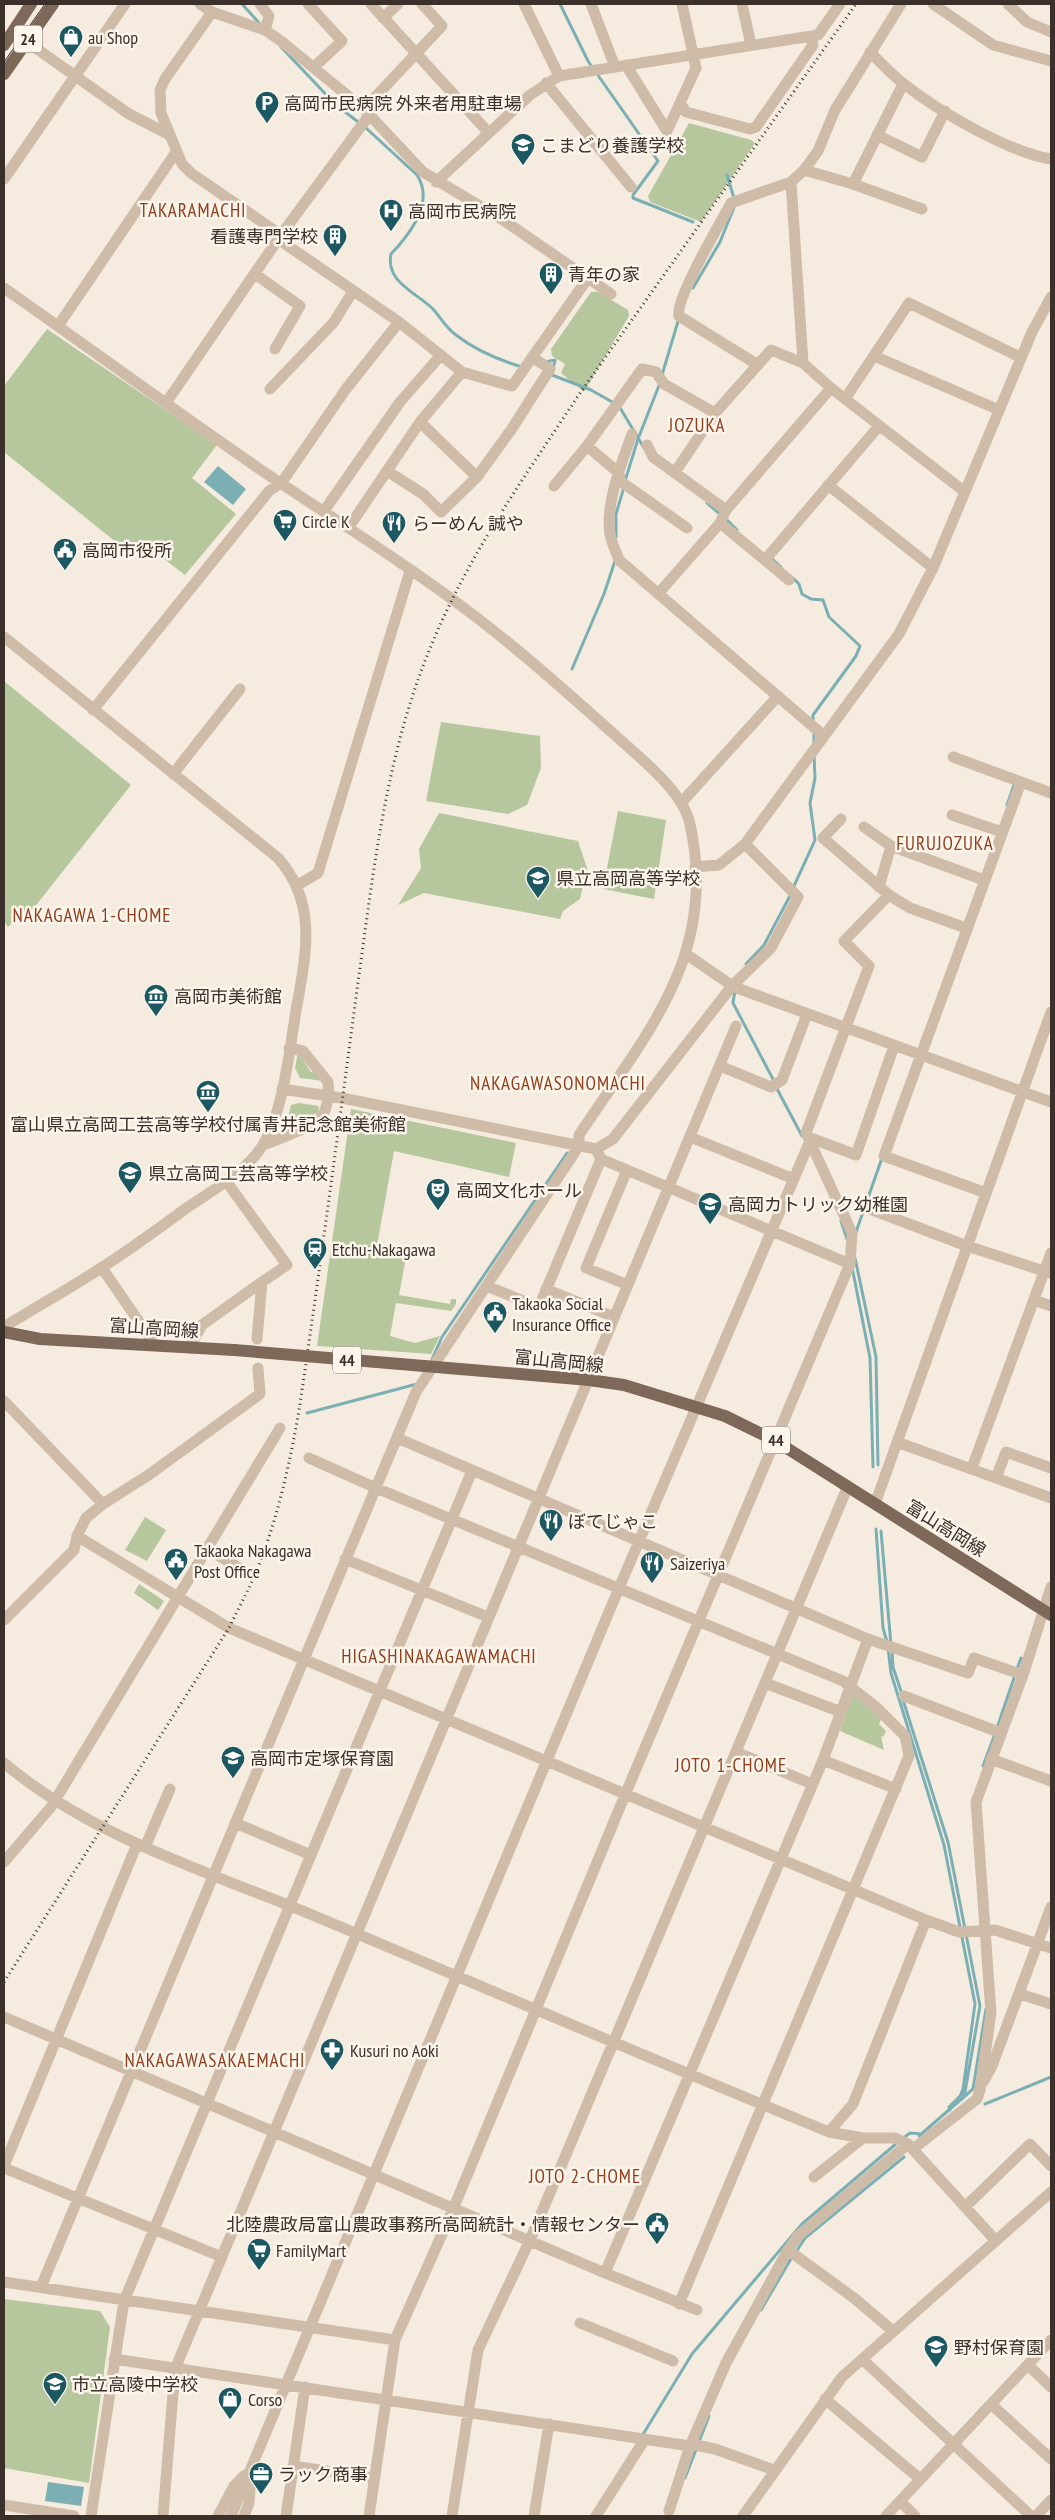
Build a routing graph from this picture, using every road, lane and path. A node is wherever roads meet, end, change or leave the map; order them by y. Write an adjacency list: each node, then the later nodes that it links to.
1 (31, 4): 22 (main road, 24)
2 (53, 4): 32 (main road, 24)
3 (125, 4): 34 (street)
4 (200, 4): 18 (street)
5 (261, 4): 20 (street)
6 (371, 4): 19 (street)
7 (398, 4): 19 (street)
8 (422, 4): 27 (street)
9 (524, 4): 33 (street)
10 (591, 4): 30 (street)
11 (682, 4): 28 (street)
12 (742, 4): 25 (street)
13 (840, 4): 23 (street)
14 (901, 4): 26 (street)
15 (933, 4): 29 (street)
16 (1008, 4): 21 (street)
17 (316, 6): 31 (street)
18 (212, 12): 20 (street); 41 (street)
19 (383, 18): 27 (street)
20 (265, 30): 31 (street)
21 (1051, 32)
22 (6, 36)
23 (811, 36): 25 (street); 37 (street)
24 (30, 44): 34 (street)
25 (751, 45): 28 (street)
26 (870, 52): 36 (street); 45 (street)
27 (418, 54): 38 (street); 40 (street)
28 (693, 54): 30 (street); 37 (street)
29 (1051, 62)
30 (620, 66): 33 (street); 37 (street)
31 (314, 67): 38 (street)
32 (4, 74)
33 (559, 76): 35 (street)
34 (75, 77): 41 (street); 46 (street)
35 (546, 83): 40 (street); 50 (street)
36 (903, 84): 39 (street); 42 (street)
37 (680, 103)
38 (367, 111): 47 (street); 52 (street)
39 (945, 111): 42 (street); 44 (street)
40 (488, 132): 47 (street)
41 (170, 135): 43 (street)
42 (877, 135): 49 (street)
43 (176, 152): 52 (street); 60 (street)
44 (1051, 159)
45 (804, 170): 48 (street); 49 (street)
46 (4, 179)
47 (436, 182): 54 (street)
48 (791, 182): 66 (street); 67 (street)
49 (854, 184): 51 (street)
50 (631, 187)
51 (922, 209)
52 (280, 237): 53 (street); 56 (street)
53 (255, 274): 61 (street); 72 (street)
54 (588, 278): 57 (street); 64 (street)
55 (4, 288): 60 (street)
56 (353, 291): 59 (street); 70 (street)
57 (611, 294)
58 (1050, 304): 65 (street)
59 (399, 322): 62 (street); 84 (street)
60 (58, 326): 72 (street)
61 (275, 349)
62 (441, 355): 68 (street); 89 (street)
63 (874, 356): 65 (street); 71 (street); 73 (street)
64 (532, 357): 68 (street); 82 (street)
65 (1020, 357): 73 (street)
66 (802, 363): 67 (street); 69 (street)
67 (758, 365): 74 (street)
68 (462, 372): 75 (street)
69 (830, 388): 71 (street); 88 (street)
70 (270, 389)
71 (845, 399): 76 (street)
72 (166, 403): 84 (street)
73 (999, 410): 87 (street)
74 (715, 413): 79 (street); 81 (street)
75 (420, 422): 80 (street); 82 (street)
76 (879, 426): 85 (street); 87 (street)
77 (632, 434): 83 (street)
78 (647, 445): 81 (street)
79 (587, 446): 83 (street); 86 (street)
80 (387, 471): 82 (street); 91 (street)
81 (676, 472): 88 (street)
82 (477, 477)
83 (622, 480): 92 (street); 97 (street)
84 (282, 482): 89 (street); 101 (street)
85 (828, 485): 93 (street); 94 (street)
86 (554, 486)
87 (965, 492): 94 (street)
88 (726, 510): 90 (street)
89 (324, 511): 91 (street)
90 (720, 523): 93 (street); 97 (street)
91 (348, 527): 95 (street)
92 (687, 528)
93 (765, 560): 96 (street)
94 (933, 568): 102 (street)
95 (410, 571): 107 (street); 116 (street)
96 (789, 580)
97 (658, 594): 100 (street)
98 (4, 637): 101 (street)
99 (240, 689): 104 (street)
100 (778, 696): 102 (street); 107 (street)
101 (93, 710): 104 (street)
102 (823, 735): 112 (street)
103 (953, 757): 105 (street)
104 (173, 774): 116 (street)
105 (1021, 782): 106 (street); 111 (street)
106 (1051, 793)
107 (681, 803): 114 (street)
108 (952, 815): 111 (street)
109 (841, 820): 117 (street)
110 (864, 827): 113 (street)
111 (1002, 832): 115 (street)
112 (745, 844): 114 (street); 121 (street)
113 (890, 846): 115 (street); 117 (street)
114 (695, 867): 120 (street)
115 (984, 880): 119 (street)
116 (298, 885): 127 (street)
117 (879, 887): 118 (street)
118 (889, 895): 119 (street); 125 (street)
119 (966, 928): 128 (street)
120 (686, 954): 121 (street); 136 (street)
121 (737, 985): 123 (street); 138 (street)
122 (1051, 1012): 131 (street)
123 (807, 1014): 125 (street); 129 (street)
124 (736, 1026): 129 (street)
125 (845, 1028): 126 (street); 135 (street)
126 (894, 1046): 128 (street); 135 (street)
127 (289, 1048): 130 (street); 132 (street)
128 (920, 1055): 131 (street); 143 (street)
129 (720, 1066): 134 (street)
130 (282, 1089): 132 (street); 137 (street)
131 (1022, 1091): 133 (street); 143 (street)
132 (328, 1096): 136 (street); 137 (street)
133 (1051, 1102)
134 (690, 1137): 140 (street); 142 (street)
135 (809, 1139): 140 (street); 148 (street)
136 (579, 1144): 138 (street); 153 (street)
137 (263, 1145): 141 (street)
138 (599, 1154): 139 (street); 154 (street)
139 (627, 1170): 142 (street); 152 (street)
140 (794, 1179): 145 (street)
141 (226, 1181): 149 (street); 151 (street)
142 (668, 1188): 145 (street); 152 (street)
143 (986, 1193): 146 (street)
144 (867, 1208): 146 (street)
145 (772, 1231): 148 (street); 166 (street)
146 (967, 1246): 150 (street); 170 (street)
147 (1051, 1253): 150 (street)
148 (850, 1264): 169 (street)
149 (102, 1268): 158 (street); 161 (street)
150 (1048, 1273): 155 (street)
151 (262, 1282): 160 (street); 162 (street)
152 (628, 1285): 157 (street)
153 (486, 1286): 154 (street); 168 (street)
154 (546, 1289): 157 (street)
155 (1034, 1300): 156 (street); 172 (street)
156 (1051, 1306)
157 (614, 1317): 164 (street)
158 (4, 1327)
159 (4, 1332): 161 (main road, 富山高岡線 / 44)
160 (258, 1339)
161 (155, 1345): 162 (main road, 富山高岡線 / 44)
162 (189, 1348): 164 (main road, 富山高岡線 / 44, bridge)
163 (258, 1368): 180 (street)
164 (589, 1380): 166 (main road, 富山高岡線 / 44); 179 (street)
165 (4, 1401): 180 (street)
166 (696, 1407): 169 (main road, 富山高岡線 / 44); 184 (street)
167 (280, 1428): 186 (street)
168 (397, 1438): 174 (street); 177 (street)
169 (774, 1440): 176 (main road, 富山高岡線 / 44); 189 (street)
170 (897, 1442): 172 (street); 181 (street)
171 (309, 1458): 177 (street)
172 (972, 1468): 175 (street)
173 (1051, 1468): 175 (street)
174 (472, 1470): 179 (street); 182 (street)
175 (996, 1478): 178 (street)
176 (848, 1486): 181 (main road, 富山高岡線 / 44); 195 (street)
177 (376, 1488): 182 (street); 187 (street)
178 (1051, 1498)
179 (540, 1499): 184 (street); 185 (street)
180 (102, 1504): 183 (street)
181 (875, 1504): 197 (main road, 富山高岡線 / 44)
182 (450, 1518): 185 (street); 192 (street)
183 (77, 1536): 193 (street); 196 (street)
184 (639, 1540): 189 (street); 191 (street)
185 (520, 1547): 191 (street); 198 (street)
186 (208, 1549): 188 (street); 193 (street)
187 (346, 1560): 192 (street); 203 (street)
188 (247, 1573)
189 (718, 1575): 195 (street); 200 (street)
190 (1051, 1587): 197 (street)
191 (618, 1588): 200 (street); 213 (street)
192 (420, 1591): 198 (street); 207 (street)
193 (178, 1596): 203 (street); 222 (street)
194 (4, 1603): 196 (street)
195 (797, 1608): 201 (street); 202 (street)
196 (14, 1610): 199 (street)
197 (1047, 1612): 204 (street)
198 (488, 1617): 210 (street)
199 (4, 1620)
200 (700, 1621): 202 (street); 221 (street)
201 (868, 1639): 204 (street); 206 (street)
202 (778, 1653): 205 (street); 206 (street)
203 (304, 1659): 207 (street); 223 (street)
204 (1019, 1674): 211 (street)
205 (765, 1683): 209 (street); 212 (street)
206 (851, 1687): 209 (street); 220 (street)
207 (380, 1691): 210 (street); 226 (street)
208 (904, 1696): 211 (street)
209 (841, 1712): 214 (street)
210 (447, 1719): 213 (street); 235 (street)
211 (1001, 1733): 215 (street)
212 (736, 1752): 218 (street); 224 (street)
213 (547, 1760): 221 (street); 238 (street)
214 (823, 1760): 218 (street); 220 (street)
215 (991, 1760): 217 (street); 234 (street)
216 (4, 1763): 222 (street)
217 (1051, 1781)
218 (812, 1784): 227 (street)
219 (170, 1789): 225 (street)
220 (896, 1789): 230 (street)
221 (624, 1795): 224 (street); 241 (street)
222 (55, 1799): 225 (street); 228 (street)
223 (236, 1823): 226 (street); 229 (street)
224 (704, 1827): 227 (street); 244 (street)
225 (141, 1846): 229 (street); 243 (street)
226 (310, 1855): 231 (street)
227 (780, 1859): 230 (street); 246 (street)
228 (4, 1862)
229 (214, 1876): 231 (street); 245 (street)
230 (853, 1889): 233 (street); 249 (street)
231 (289, 1905): 235 (street); 248 (street)
232 (1051, 1908): 236 (street)
233 (926, 1920): 234 (street); 251 (street)
234 (974, 1930): 236 (street); 247 (street)
235 (358, 1934): 238 (street); 250 (street)
236 (1038, 1944): 237 (street); 239 (street)
237 (1051, 1948)
238 (457, 1975): 241 (street); 258 (street)
239 (1020, 1994): 240 (street); 247 (street)
240 (1051, 2004)
241 (536, 2009): 244 (street); 262 (street)
242 (4, 2017): 243 (street)
243 (56, 2039): 245 (street); 253 (street)
244 (613, 2042): 246 (street); 265 (street)
245 (132, 2072): 248 (street); 261 (street)
246 (690, 2074): 249 (street); 269 (street)
247 (980, 2090): 255 (street)
248 (208, 2103): 250 (street); 264 (street)
249 (761, 2104): 251 (street); 273 (street)
250 (274, 2132): 258 (street); 268 (street)
251 (829, 2132): 254 (street)
252 (4, 2134): 253 (street)
253 (15, 2138): 257 (street)
254 (863, 2138): 255 (street); 259 (street)
255 (911, 2147): 263 (street); 267 (street)
256 (1051, 2166): 263 (street)
257 (4, 2167): 261 (street)
258 (375, 2174): 262 (street); 277 (street)
259 (814, 2178)
260 (1051, 2192): 266 (street)
261 (78, 2199): 264 (street); 271 (street)
262 (454, 2207): 265 (street); 279 (street)
263 (964, 2207): 266 (street)
264 (155, 2230): 268 (street); 272 (street)
265 (530, 2240): 269 (street); 292 (street)
266 (996, 2241): 278 (street)
267 (793, 2254): 278 (street); 296 (street)
268 (222, 2257): 275 (street)
269 (605, 2273): 273 (street)
270 (4, 2282): 271 (street)
271 (40, 2287): 272 (street)
272 (124, 2301): 275 (street); 281 (street)
273 (679, 2304): 274 (street)
274 (697, 2310)
275 (198, 2312): 277 (street); 285 (street)
276 (580, 2323): 283 (street)
277 (309, 2328): 279 (street); 286 (street)
278 (893, 2331): 282 (street)
279 (395, 2340): 290 (street)
280 (1051, 2340): 284 (street)
281 (114, 2359): 285 (street); 308 (street)
282 (862, 2359): 289 (street); 295 (street)
283 (673, 2361)
284 (1028, 2365): 288 (street); 291 (street)
285 (175, 2369): 286 (street); 309 (street)
286 (286, 2384): 287 (street); 299 (street)
287 (306, 2387): 290 (street); 298 (street)
288 (1051, 2388)
289 (825, 2399): 300 (street); 302 (street)
290 (386, 2400): 292 (street); 301 (street)
291 (992, 2404): 295 (street); 297 (street)
292 (468, 2413): 293 (street); 315 (street)
293 (549, 2424): 294 (street); 316 (street)
294 (645, 2438): 296 (street); 317 (street)
295 (954, 2443): 302 (street); 321 (street)
296 (697, 2446): 300 (street); 306 (street)
297 (1051, 2459)
298 (293, 2466): 301 (street); 313 (street)
299 (251, 2468): 310 (street); 311 (street); 312 (street)
300 (774, 2470): 318 (street)
301 (374, 2478): 314 (street)
302 (920, 2479): 304 (street)
303 (1051, 2500): 322 (street)
304 (900, 2501): 319 (street); 320 (street)
305 (4, 2505): 307 (street)
306 (669, 2511)
307 (74, 2516)
308 (91, 2516)
309 (164, 2516)
310 (218, 2516)
311 (230, 2516)
312 (244, 2516)
313 (286, 2516)
314 (369, 2516)
315 (452, 2516)
316 (534, 2516)
317 (596, 2516)
318 (743, 2516)
319 (886, 2516)
320 (915, 2516)
321 (1032, 2516)
322 (1036, 2516)

